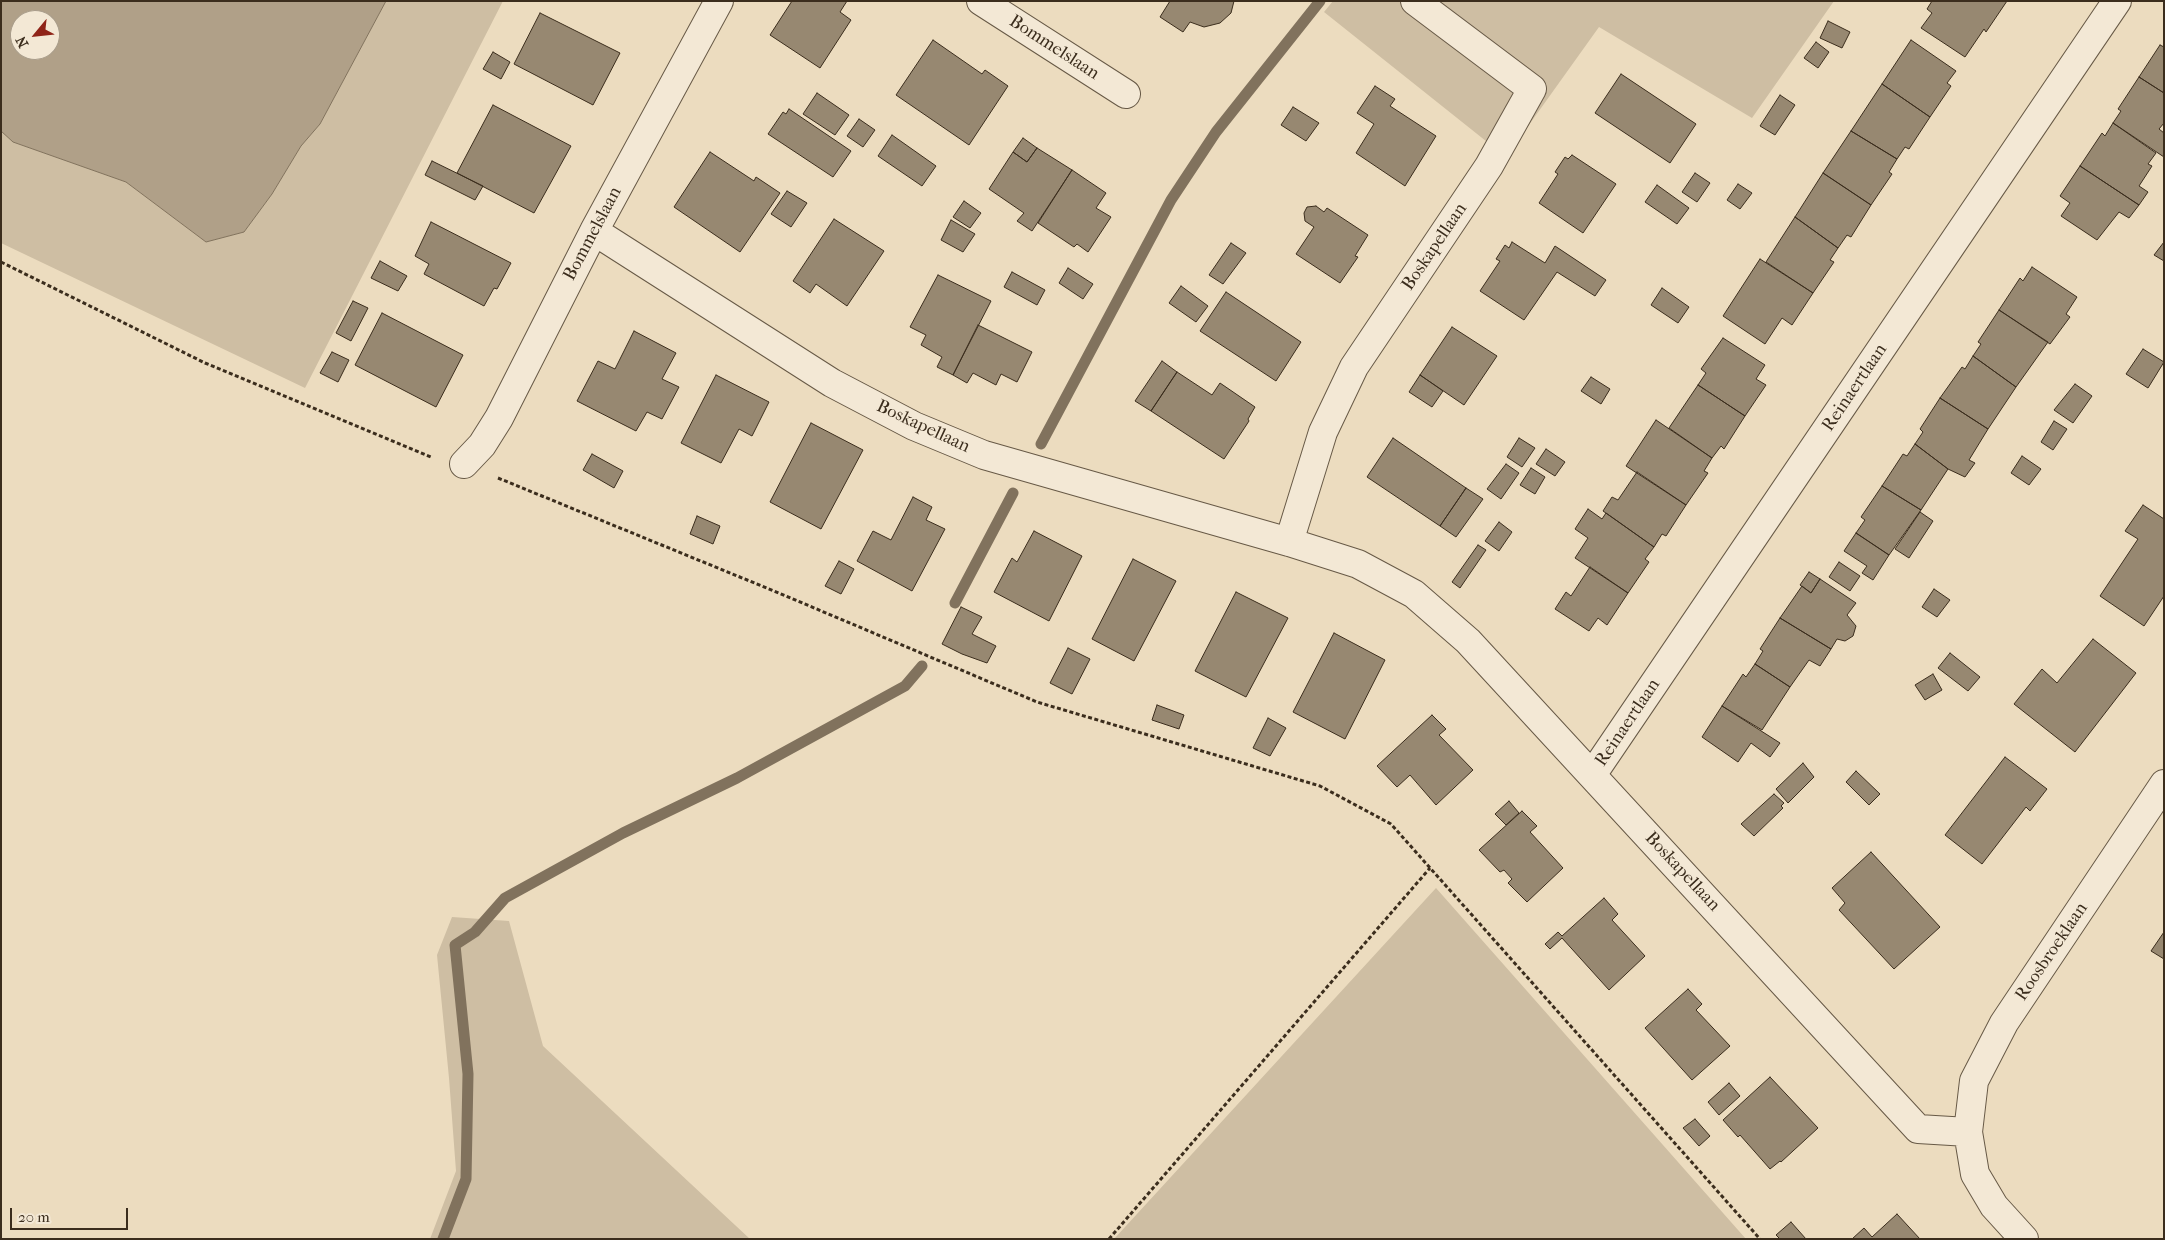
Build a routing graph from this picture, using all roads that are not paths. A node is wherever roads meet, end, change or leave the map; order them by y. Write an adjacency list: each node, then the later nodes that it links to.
1 (719, 1): 6 (street, Bommelslaan)
2 (981, 1): 5 (street, Bommelslaan)
3 (1415, 1): 8 (street, Boskapellaan)
4 (2117, 1): 9 (street, Reinaertlaan)
5 (1126, 94)
6 (594, 231): 7 (street, Bommelslaan); 8 (street, Boskapellaan)
7 (464, 464)
8 (1289, 542): 9 (street, Boskapellaan)
9 (1592, 775): 11 (street, Boskapellaan)
10 (2164, 784): 11 (street, Roosbroeklaan)
11 (1968, 1132): 12 (street)
12 (2024, 1239)

